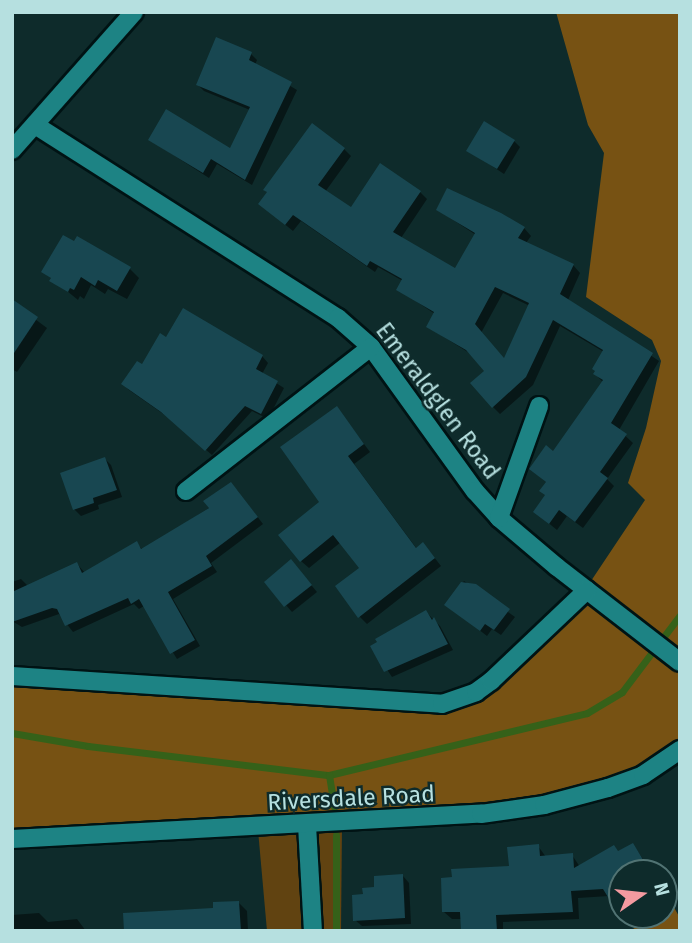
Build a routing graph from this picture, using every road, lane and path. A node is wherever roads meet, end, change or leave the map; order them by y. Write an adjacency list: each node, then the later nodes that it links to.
1 (134, 12): 2 (street)
2 (34, 125): 3 (street); 4 (street, Emeraldglen Road)
3 (12, 150)
4 (371, 347): 6 (street); 7 (street, Emeraldglen Road)
5 (539, 406): 7 (street)
6 (186, 491)
7 (499, 518): 8 (street, Emeraldglen Road)
8 (587, 590): 9 (street, Emeraldglen Road); 10 (street)
9 (679, 661)
10 (12, 676)
11 (680, 750): 12 (street, Riversdale Road)
12 (307, 825): 13 (street, Riversdale Road); 14 (street)
13 (12, 839)
14 (313, 931)

